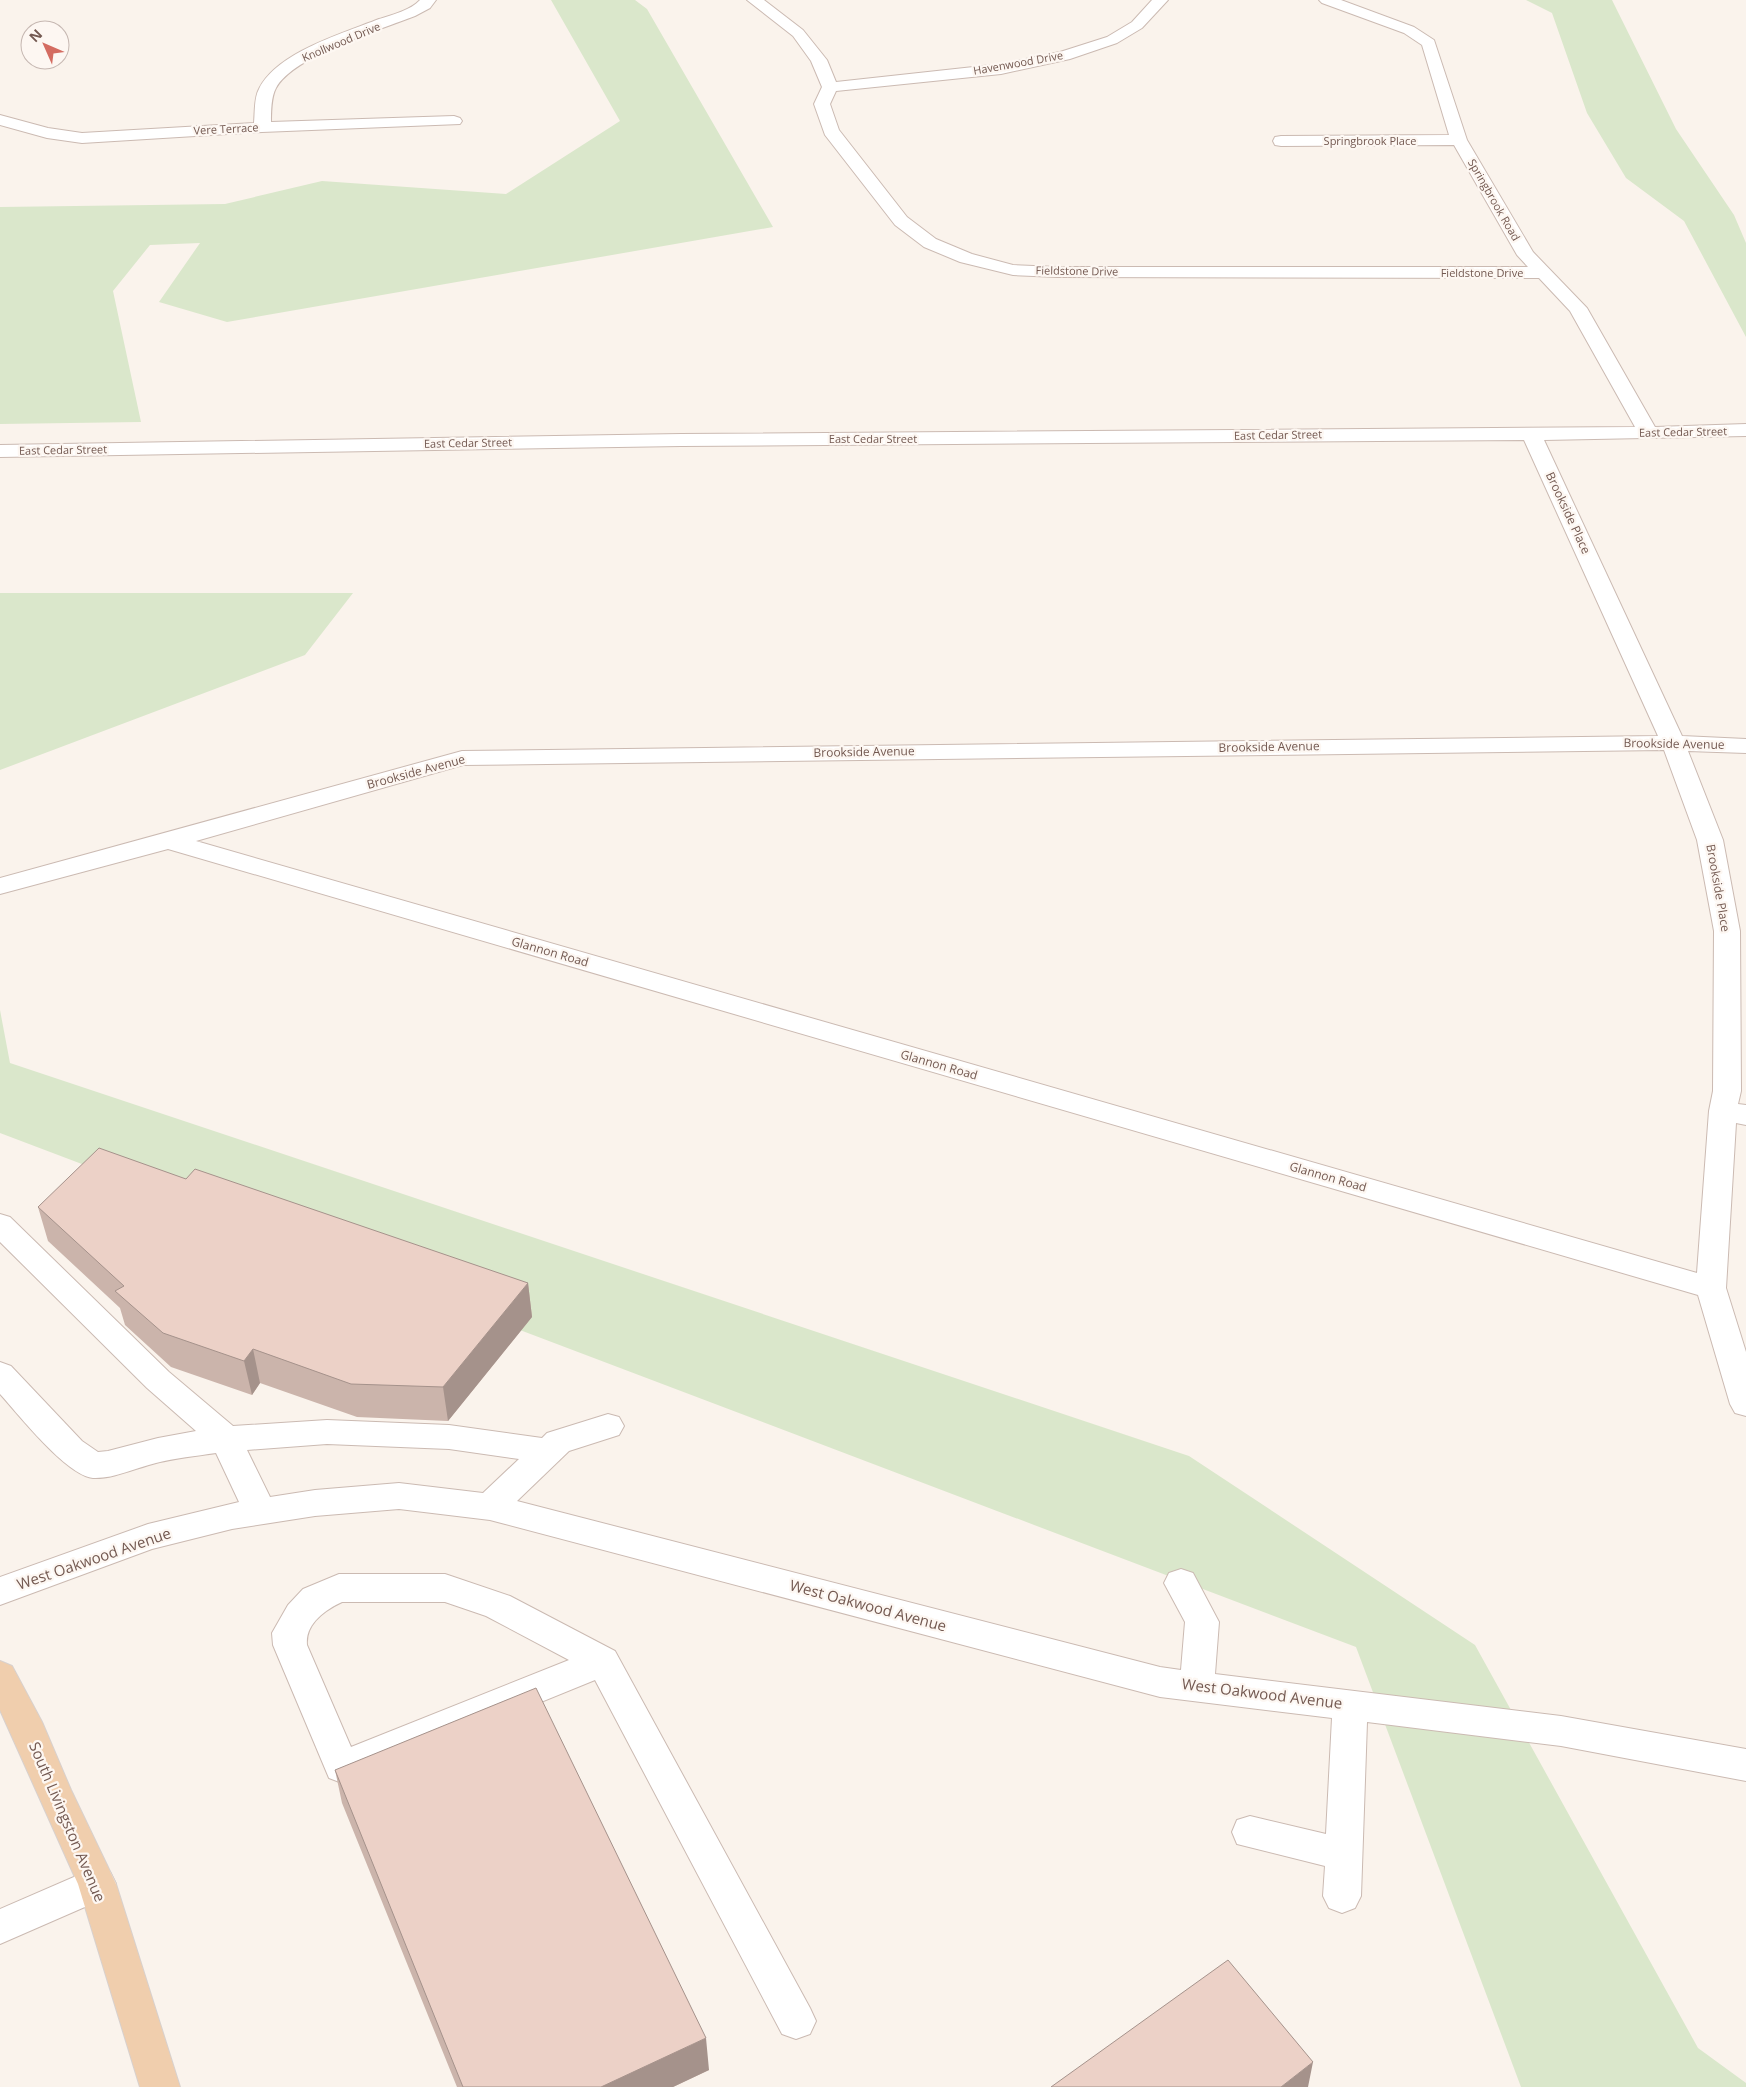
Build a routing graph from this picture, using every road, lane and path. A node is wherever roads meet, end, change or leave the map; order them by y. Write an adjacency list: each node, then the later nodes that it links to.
1 (428, 0): 8 (street, Knollwood Drive)
2 (755, 0): 5 (street)
3 (1160, 0): 5 (street, Havenwood Drive)
4 (1327, 0): 9 (street, Springbrook Road)
5 (830, 87): 11 (street, Fieldstone Drive)
6 (0, 120): 8 (street, Vere Terrace)
7 (454, 121): 8 (street, Vere Terrace)
8 (262, 127)
9 (1459, 140): 10 (street, Springbrook Place); 11 (street, Springbrook Road)
10 (1281, 141)
11 (1544, 273): 14 (street, Springbrook Road)
12 (1746, 430): 14 (street, East Cedar Street)
13 (1532, 433): 14 (street, East Cedar Street); 15 (street, East Cedar Street); 16 (street, Brookside Place)
14 (1648, 433)
15 (0, 451)
16 (1673, 743): 17 (street, Brookside Avenue); 18 (street, Brookside Avenue); 20 (street, Brookside Place)
17 (1746, 746)
18 (168, 841): 19 (street, Brookside Avenue); 22 (street, Glannon Road)
19 (0, 886)
20 (1735, 1113): 22 (street, Brookside Place)
21 (0, 1224): 26 (street)
22 (1710, 1288): 24 (street, Brookside Place)
23 (0, 1374): 26 (street)
24 (1746, 1404)
25 (608, 1426): 27 (street)
26 (226, 1439): 27 (street); 29 (street)
27 (549, 1451): 28 (street)
28 (490, 1507): 29 (street, West Oakwood Avenue); 34 (street, West Oakwood Avenue)
29 (260, 1512): 31 (street, West Oakwood Avenue)
30 (1181, 1583): 34 (street)
31 (0, 1591)
32 (603, 1661): 32 (street); 42 (street)
33 (0, 1676): 39 (main road, South Livingston Avenue)
34 (1197, 1686): 35 (street, West Oakwood Avenue)
35 (1350, 1705): 36 (street, West Oakwood Avenue); 38 (street)
36 (1746, 1765)
37 (1250, 1832): 38 (street)
38 (1343, 1854): 40 (street)
39 (97, 1884): 41 (street); 43 (main road, South Livingston Avenue)
40 (1342, 1896)
41 (0, 1927)
42 (796, 2020)
43 (160, 2087)

